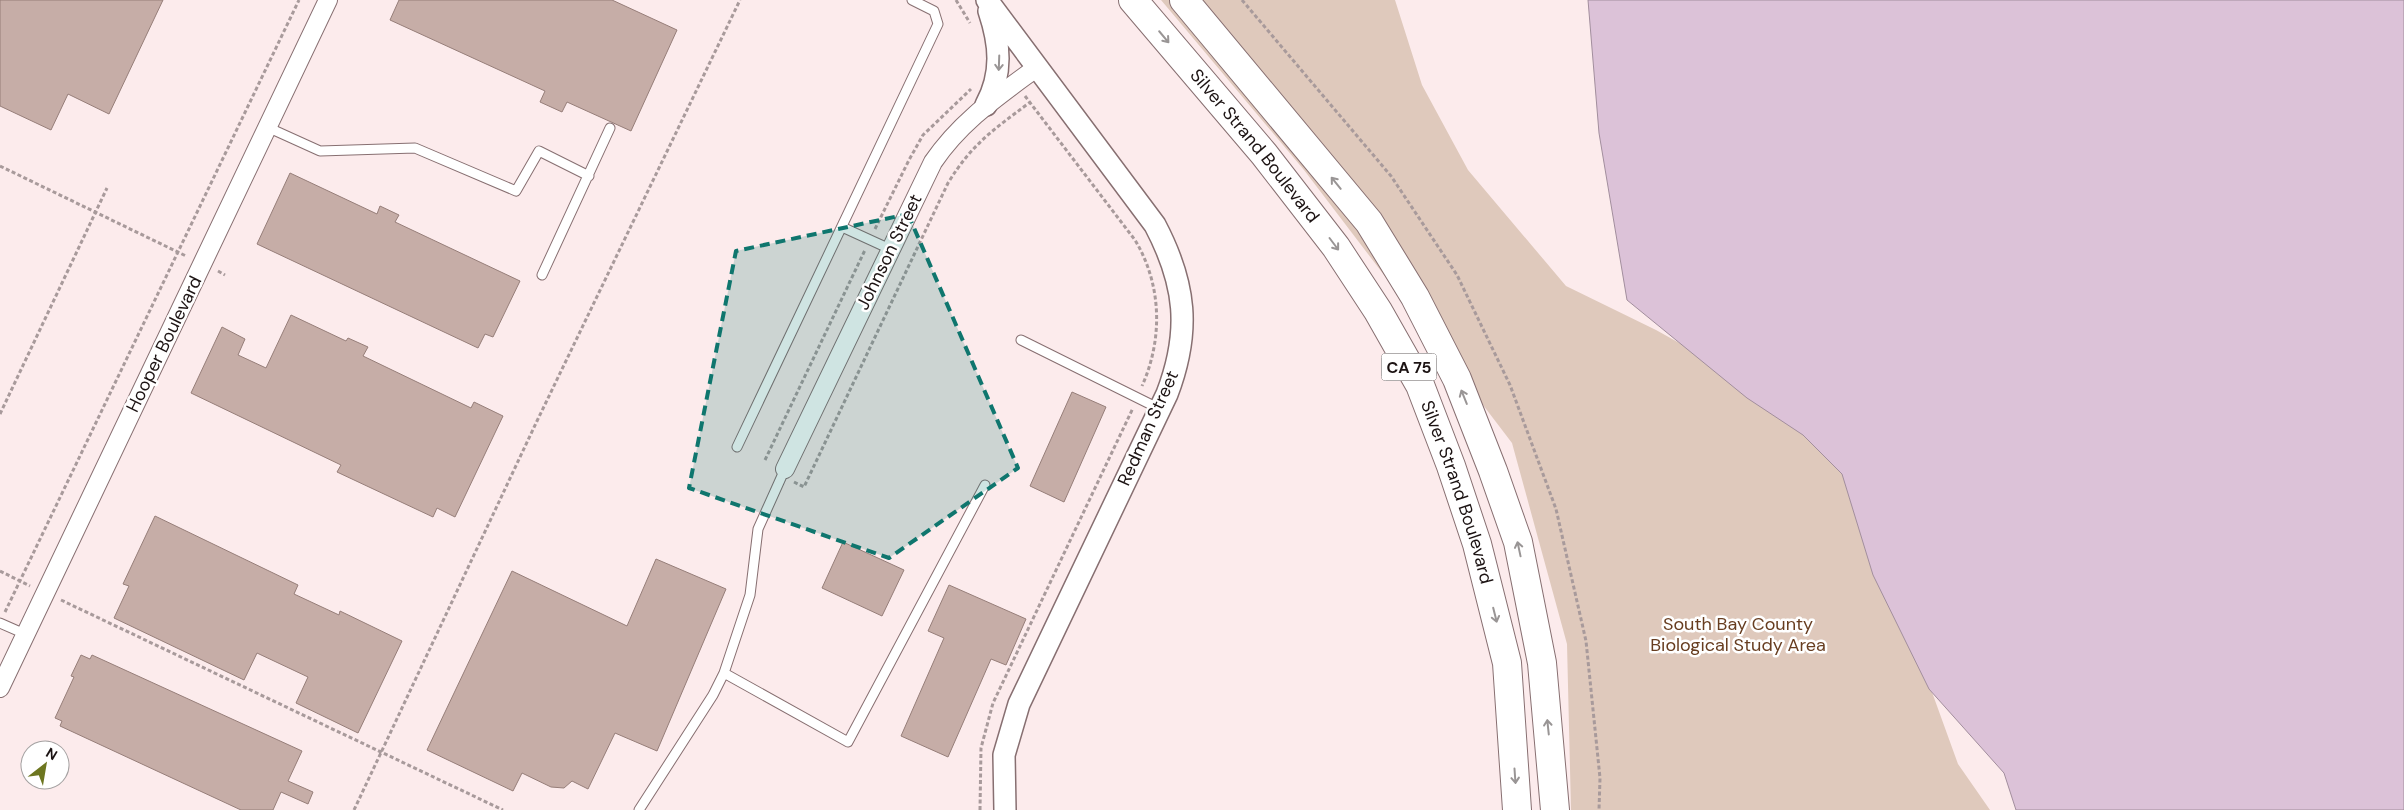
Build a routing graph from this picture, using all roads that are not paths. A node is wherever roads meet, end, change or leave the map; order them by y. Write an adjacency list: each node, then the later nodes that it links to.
1 (328, 0): 9 (street, Hooper Boulevard)
2 (912, 0): 12 (lane)
3 (983, 0): 8 (street, one-way to 8)
4 (987, 0): 7 (street, Redman Street)
5 (1133, 0): 26 (highway, Silver Strand Boulevard / CA 75, one-way to 26)
6 (1184, 0): 27 (highway, CA 75, one-way to 6)
7 (1036, 68): 8 (street, Johnson Street); 16 (street, Redman Street)
8 (986, 105): 13 (street, Johnson Street)
9 (267, 127): 11 (lane); 21 (street, Hooper Boulevard)
10 (610, 128): 11 (lane)
11 (588, 176): 14 (lane)
12 (842, 227): 13 (lane); 17 (lane)
13 (890, 249): 18 (street, Johnson Street)
14 (542, 275)
15 (1022, 340): 16 (lane)
16 (1160, 409): 25 (street, Redman Street)
17 (737, 447)
18 (784, 473): 22 (lane)
19 (985, 485): 22 (lane)
20 (0, 622): 21 (lane)
21 (25, 634): 23 (street, Hooper Boulevard)
22 (724, 673): 24 (lane)
23 (0, 688)
24 (639, 810)
25 (1006, 810)
26 (1516, 810)
27 (1555, 810)

